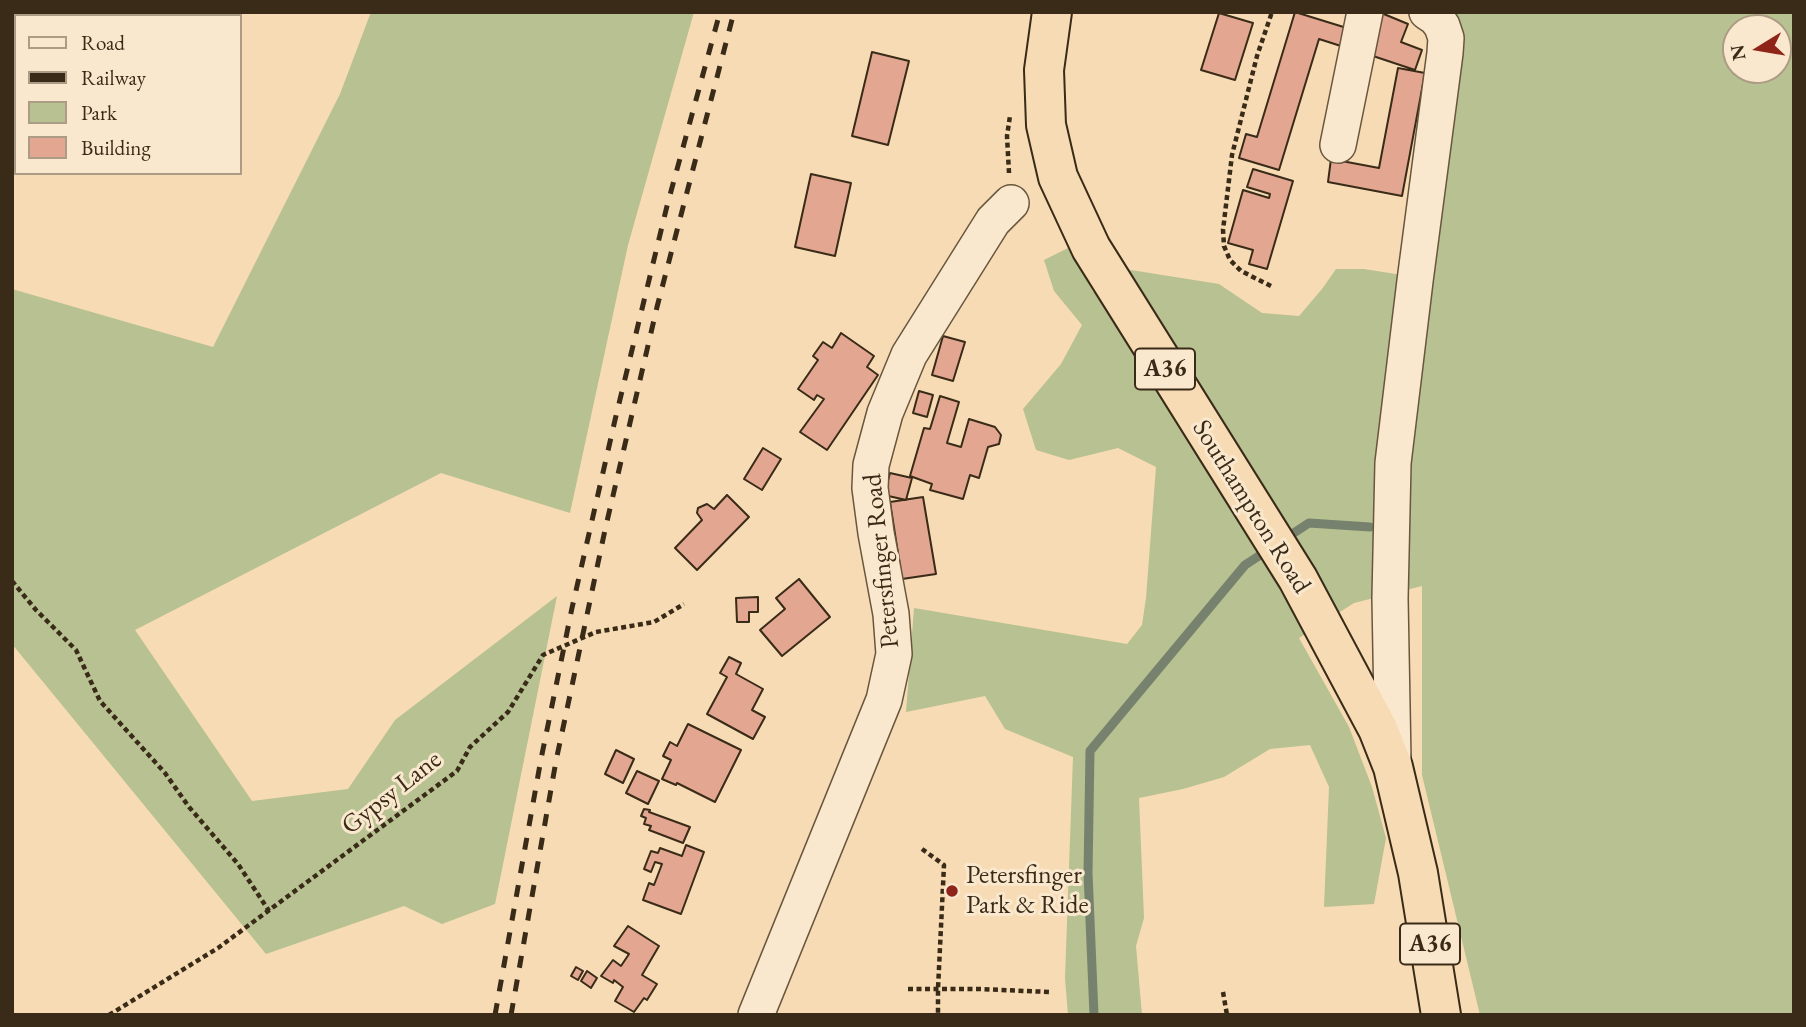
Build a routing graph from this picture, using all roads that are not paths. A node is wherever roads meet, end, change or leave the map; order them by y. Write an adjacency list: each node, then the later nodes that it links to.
1 (1052, 12): 6 (highway, Southampton Road / A36)
2 (1365, 12): 4 (street)
3 (1427, 12): 6 (street)
4 (1338, 145)
5 (1011, 203): 7 (street, Petersfinger Road)
6 (1393, 767): 8 (highway, Southampton Road / A36)
7 (756, 1015)
8 (1441, 1015)

